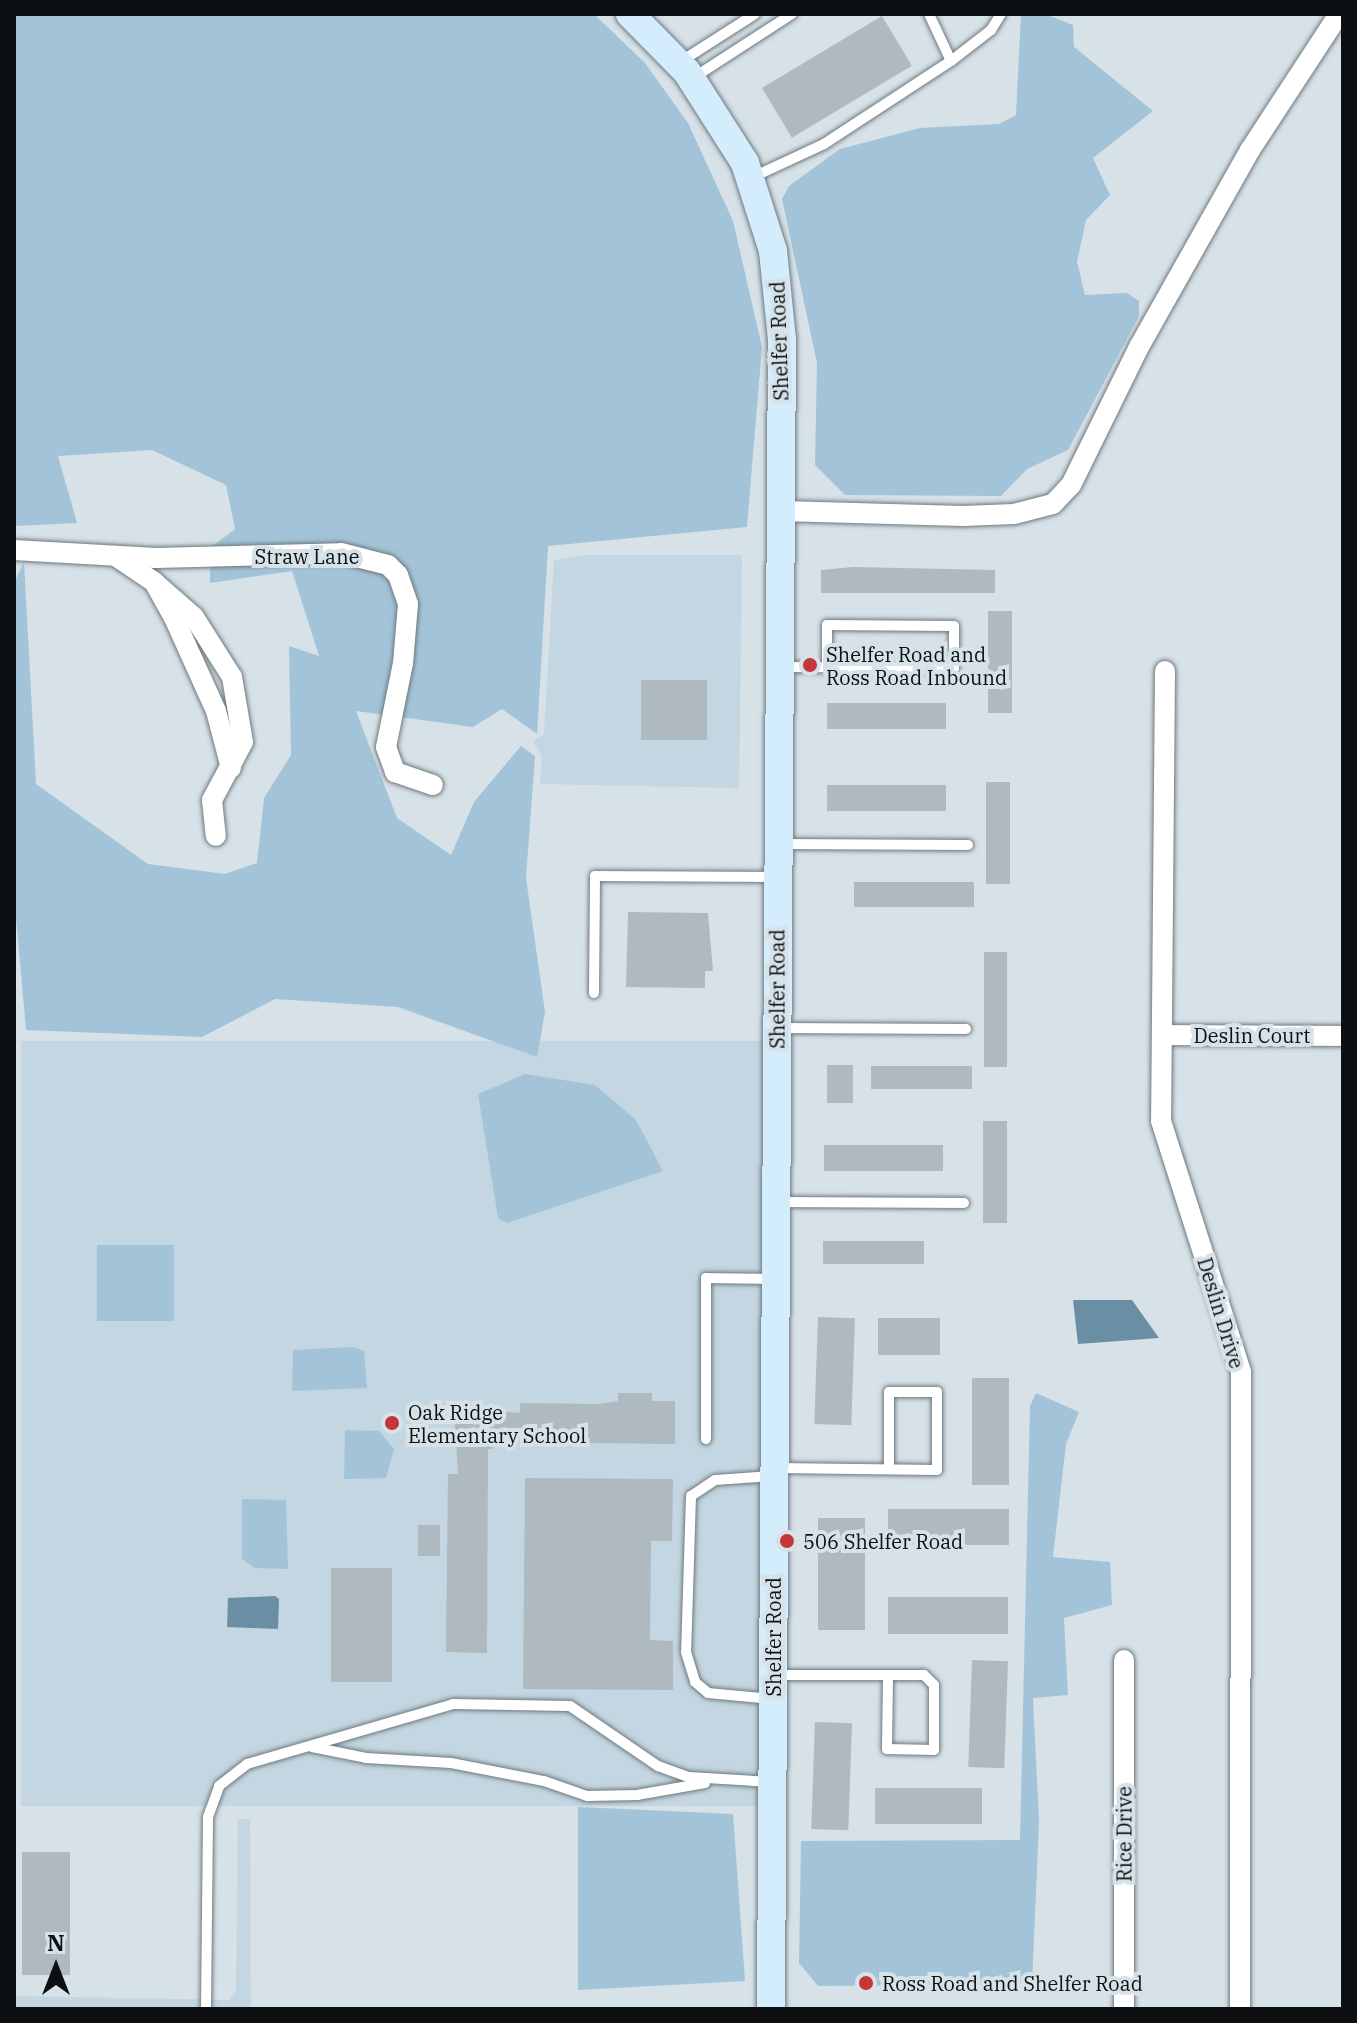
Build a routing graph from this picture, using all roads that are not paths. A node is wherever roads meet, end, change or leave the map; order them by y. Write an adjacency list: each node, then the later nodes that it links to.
1 (630, 14): 9 (street, Shelfer Road)
2 (756, 14): 7 (lane); 9 (lane)
3 (792, 14): 7 (lane)
4 (929, 14): 8 (lane)
5 (1001, 14): 8 (lane)
6 (1339, 14): 11 (street)
7 (768, 31): 9 (lane)
8 (951, 61): 10 (lane)
9 (686, 70): 10 (street, Shelfer Road)
10 (751, 178): 11 (street, Shelfer Road)
11 (781, 511): 15 (street, Shelfer Road)
12 (14, 550): 13 (street, Straw Lane)
13 (117, 557): 14 (street); 19 (street, Straw Lane)
14 (154, 582): 18 (street); 18 (street)
15 (780, 667): 16 (lane); 21 (street, Shelfer Road)
16 (827, 667): 16 (lane)
17 (1165, 671): 27 (street, Deslin Drive)
18 (231, 768): 20 (street)
19 (433, 785)
20 (216, 836)
21 (778, 844): 22 (lane); 23 (street, Shelfer Road)
22 (968, 845)
23 (778, 877): 24 (lane); 25 (street, Shelfer Road)
24 (594, 993)
25 (777, 1028): 26 (lane); 29 (street, Shelfer Road)
26 (966, 1029)
27 (1162, 1035): 28 (street, Deslin Court); 44 (street, Deslin Drive)
28 (1343, 1036)
29 (776, 1202): 30 (lane); 31 (street, Shelfer Road)
30 (964, 1203)
31 (775, 1279): 32 (lane); 34 (street, Shelfer Road)
32 (706, 1439)
33 (889, 1469): 33 (lane); 34 (lane)
34 (774, 1472): 37 (street, Shelfer Road); 37 (lane)
35 (1124, 1660): 43 (street, Rice Drive)
36 (888, 1675): 36 (lane); 37 (lane)
37 (772, 1687): 40 (street, Shelfer Road)
38 (310, 1746): 39 (lane); 39 (lane); 41 (lane)
39 (718, 1780): 40 (lane)
40 (772, 1782): 42 (street, Shelfer Road)
41 (206, 2009)
42 (771, 2009)
43 (1124, 2009)
44 (1240, 2009)

